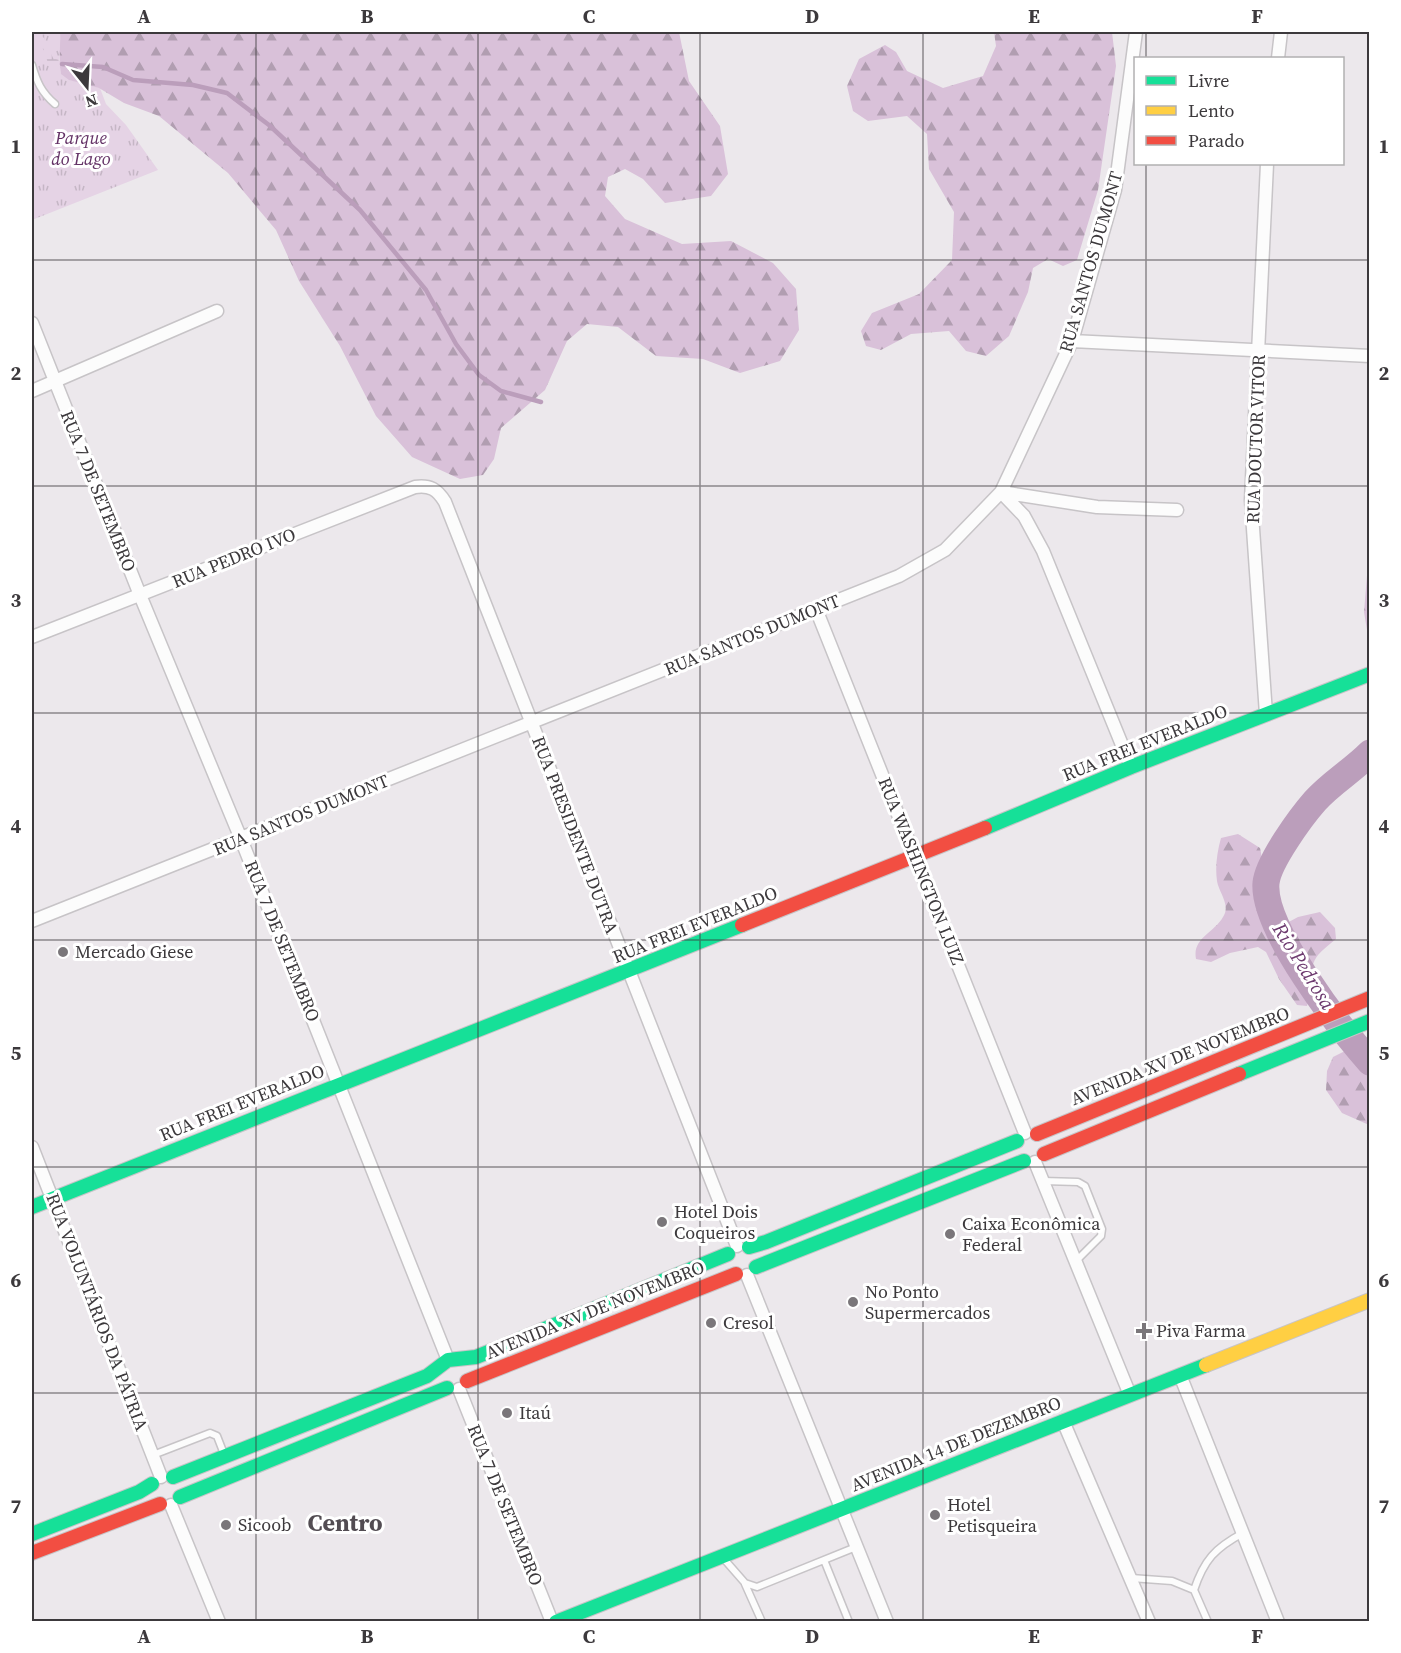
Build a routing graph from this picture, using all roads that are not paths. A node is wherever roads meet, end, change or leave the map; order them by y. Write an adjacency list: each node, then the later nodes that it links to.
1 (1136, 32): 9 (street, RUA SANTOS DUMONT)
2 (1281, 32): 3 (street)
3 (1278, 57)
4 (32, 65): 5 (lane)
5 (55, 104)
6 (1267, 165): 10 (street, RUA DOUTOR VITOR)
7 (217, 311): 12 (street)
8 (32, 323): 12 (street, RUA 7 DE SETEMBRO)
9 (1072, 341): 10 (street); 15 (street, RUA SANTOS DUMONT)
10 (1259, 352): 11 (street); 21 (street, RUA DOUTOR VITOR)
11 (1370, 356)
12 (54, 381): 13 (street); 17 (street, RUA 7 DE SETEMBRO)
13 (32, 391)
14 (438, 491): 17 (street, RUA PEDRO IVO); 22 (street, RUA PRESIDENTE DUTRA)
15 (1002, 492): 16 (street); 18 (street, RUA SANTOS DUMONT); 23 (street)
16 (1177, 510)
17 (140, 595): 19 (street, RUA PEDRO IVO); 24 (street, RUA 7 DE SETEMBRO)
18 (816, 609): 22 (street, RUA SANTOS DUMONT); 25 (street, RUA WASHINGTON LUIZ)
19 (32, 637)
20 (1368, 674): 21 (main road, RUA FREI EVERALDO)
21 (1266, 714): 23 (main road, RUA FREI EVERALDO)
22 (531, 724): 24 (street, RUA SANTOS DUMONT); 27 (street, RUA PRESIDENTE DUTRA)
23 (1131, 767): 25 (main road, RUA FREI EVERALDO)
24 (241, 839): 26 (street, RUA SANTOS DUMONT); 30 (street, RUA 7 DE SETEMBRO)
25 (916, 857): 27 (main road, RUA FREI EVERALDO); 31 (street, RUA WASHINGTON LUIZ)
26 (32, 921)
27 (628, 971): 30 (main road, RUA FREI EVERALDO); 37 (street, RUA PRESIDENTE DUTRA)
28 (1364, 1000): 31 (main road, AVENIDA XV DE NOVEMBRO)
29 (1370, 1021): 33 (main road, AVENIDA XV DE NOVEMBRO)
30 (338, 1084): 35 (main road, RUA FREI EVERALDO); 41 (street, RUA 7 DE SETEMBRO)
31 (1026, 1136): 33 (main road); 33 (main road); 37 (main road, AVENIDA XV DE NOVEMBRO)
32 (32, 1147): 35 (street, RUA VOLUNTÁRIOS DA PÁTRIA)
33 (1034, 1159): 34 (street); 39 (main road, AVENIDA XV DE NOVEMBRO)
34 (1043, 1181): 38 (street); 38 (lane)
35 (52, 1198): 36 (main road, RUA FREI EVERALDO); 46 (street, RUA VOLUNTÁRIOS DA PÁTRIA)
36 (32, 1207)
37 (738, 1249): 39 (main road); 39 (main road); 41 (main road, AVENIDA XV DE NOVEMBRO)
38 (1076, 1262): 44 (street)
39 (746, 1272): 43 (main road, AVENIDA XV DE NOVEMBRO); 50 (street)
40 (1370, 1300): 42 (main road, AVENIDA 14 DE DEZEMBRO)
41 (449, 1363): 43 (main road); 43 (main road); 47 (main road, AVENIDA XV DE NOVEMBRO)
42 (1180, 1375): 44 (main road, AVENIDA 14 DE DEZEMBRO); 51 (street)
43 (458, 1386): 49 (main road, AVENIDA XV DE NOVEMBRO); 61 (street, RUA 7 DE SETEMBRO)
44 (1130, 1395): 45 (main road, AVENIDA 14 DE DEZEMBRO)
45 (1063, 1421): 50 (main road, AVENIDA 14 DE DEZEMBRO); 57 (street)
46 (152, 1455): 47 (lane); 48 (street, RUA VOLUNTÁRIOS DA PÁTRIA)
47 (226, 1458): 48 (main road, AVENIDA XV DE NOVEMBRO)
48 (162, 1479): 49 (main road); 49 (main road); 52 (main road, AVENIDA XV DE NOVEMBRO)
49 (170, 1502): 54 (main road, AVENIDA XV DE NOVEMBRO); 60 (street)
50 (841, 1509): 53 (street); 55 (main road, AVENIDA 14 DE DEZEMBRO)
51 (1242, 1533): 59 (lane); 67 (street)
52 (32, 1534)
53 (856, 1547): 56 (lane); 64 (street)
54 (32, 1553)
55 (721, 1556): 58 (lane); 61 (main road, AVENIDA 14 DE DEZEMBRO)
56 (824, 1560): 58 (lane); 63 (lane)
57 (1130, 1578): 59 (lane); 65 (street)
58 (745, 1583): 62 (lane)
59 (1194, 1590): 66 (lane)
60 (219, 1622)
61 (554, 1622)
62 (762, 1622)
63 (849, 1622)
64 (887, 1622)
65 (1149, 1622)
66 (1208, 1622)
67 (1278, 1622)

